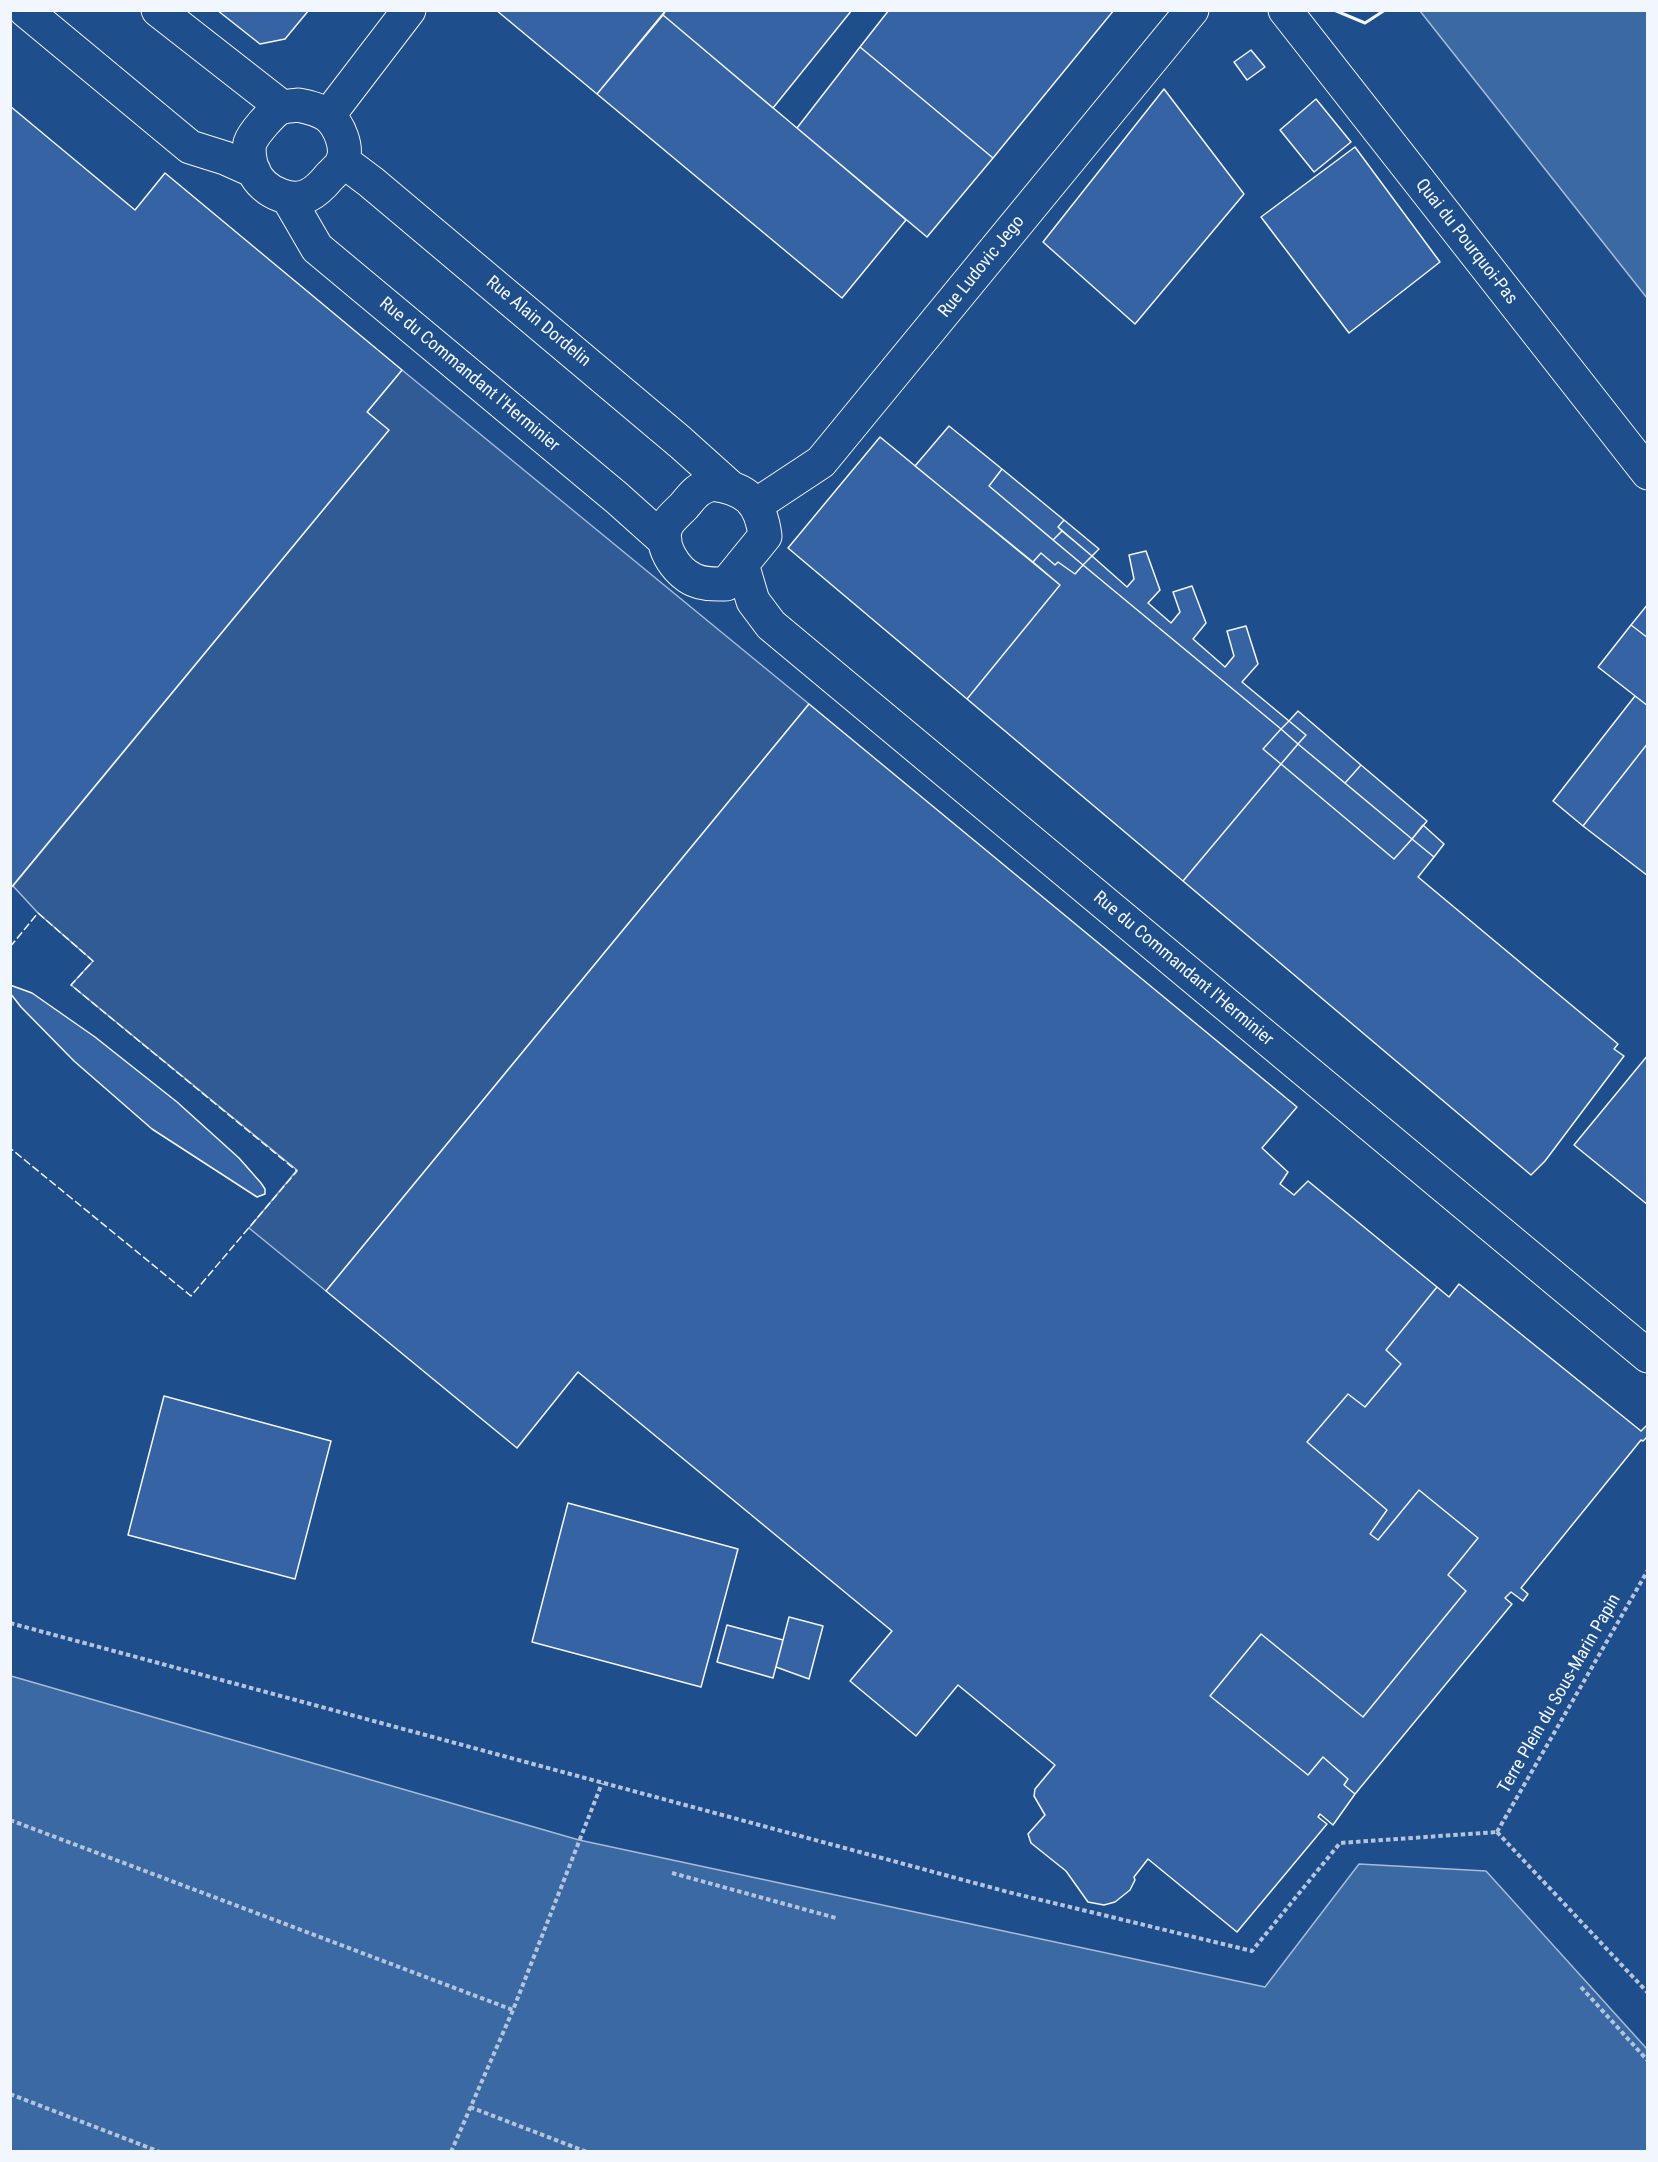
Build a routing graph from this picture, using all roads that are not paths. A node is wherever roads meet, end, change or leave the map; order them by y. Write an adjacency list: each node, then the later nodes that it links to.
1 (25, 10): 9 (street)
2 (158, 10): 6 (street)
3 (409, 10): 7 (street)
4 (1192, 10): 13 (street, Rue Ludovic Jego)
5 (1286, 10): 11 (street, Quai du Pourquoi-Pas)
6 (282, 107): 7 (street); 9 (street)
7 (328, 116): 8 (street)
8 (343, 161): 10 (street); 12 (street, Rue Alain Dordelin)
9 (254, 171): 10 (street)
10 (288, 198): 14 (street, Rue du Commandant l'Herminier)
11 (1647, 472)
12 (729, 486): 13 (street); 14 (street)
13 (756, 504): 15 (street)
14 (665, 541): 15 (street)
15 (742, 564): 16 (street, Rue du Commandant l'Herminier)
16 (1647, 1356)

